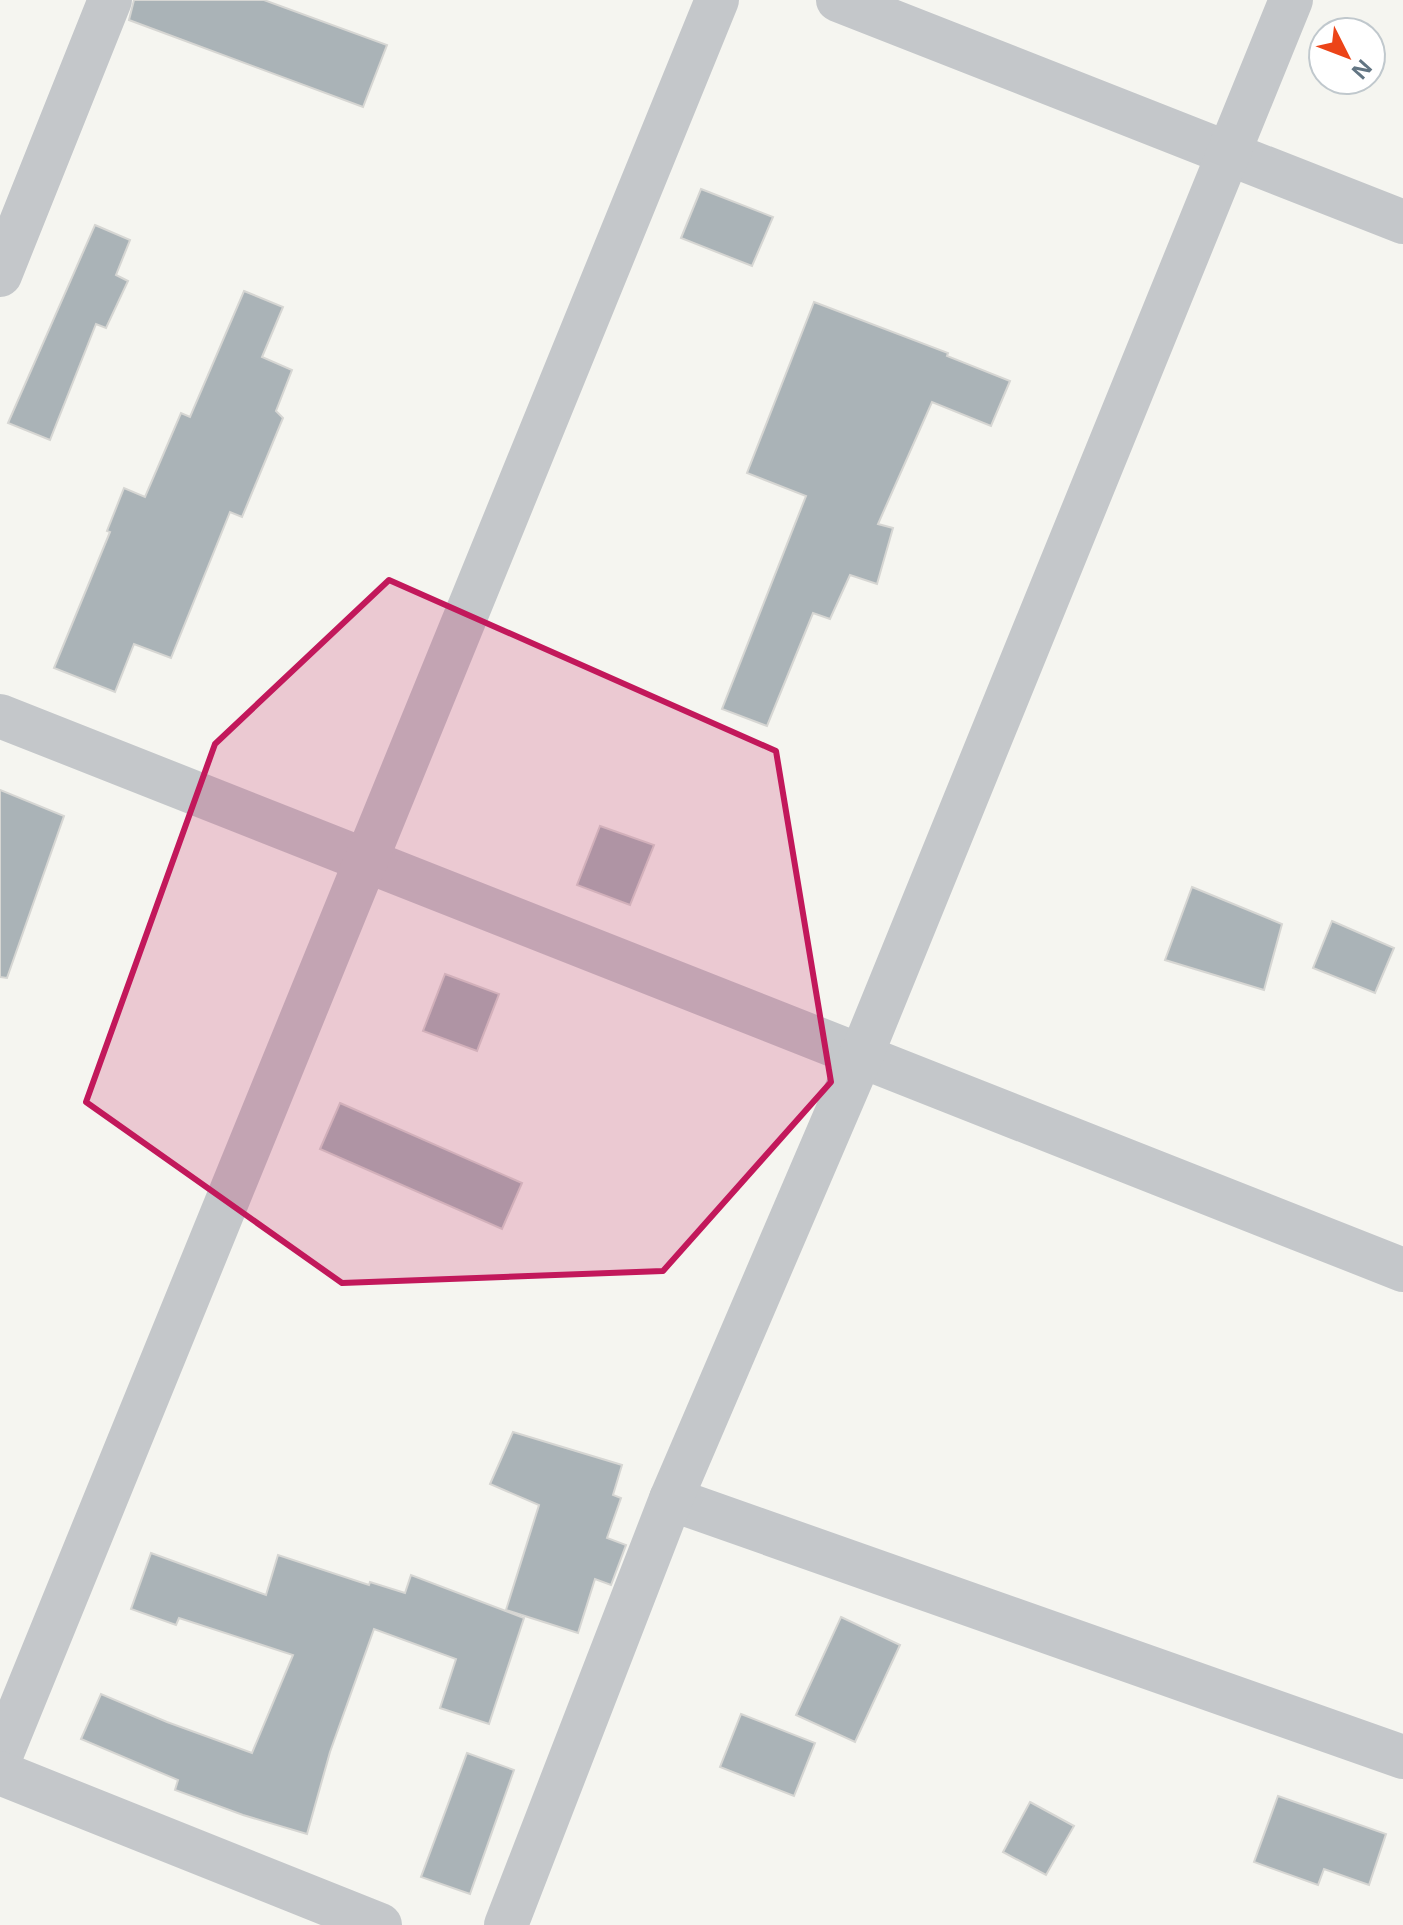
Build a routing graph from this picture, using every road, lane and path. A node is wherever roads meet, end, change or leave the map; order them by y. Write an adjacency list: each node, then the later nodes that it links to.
1 (110, 0): 7 (street)
2 (717, 0): 9 (street)
3 (838, 0): 5 (street)
4 (1291, 0): 5 (street)
5 (1229, 154): 6 (street); 10 (street)
6 (1403, 222)
7 (0, 275)
8 (0, 716): 9 (street)
9 (366, 861): 10 (street); 14 (street)
10 (861, 1056): 11 (street); 12 (street)
11 (1403, 1270)
12 (671, 1499): 13 (street); 17 (street)
13 (1403, 1757)
14 (0, 1758)
15 (0, 1773): 16 (street)
16 (380, 1925)
17 (506, 1925)

